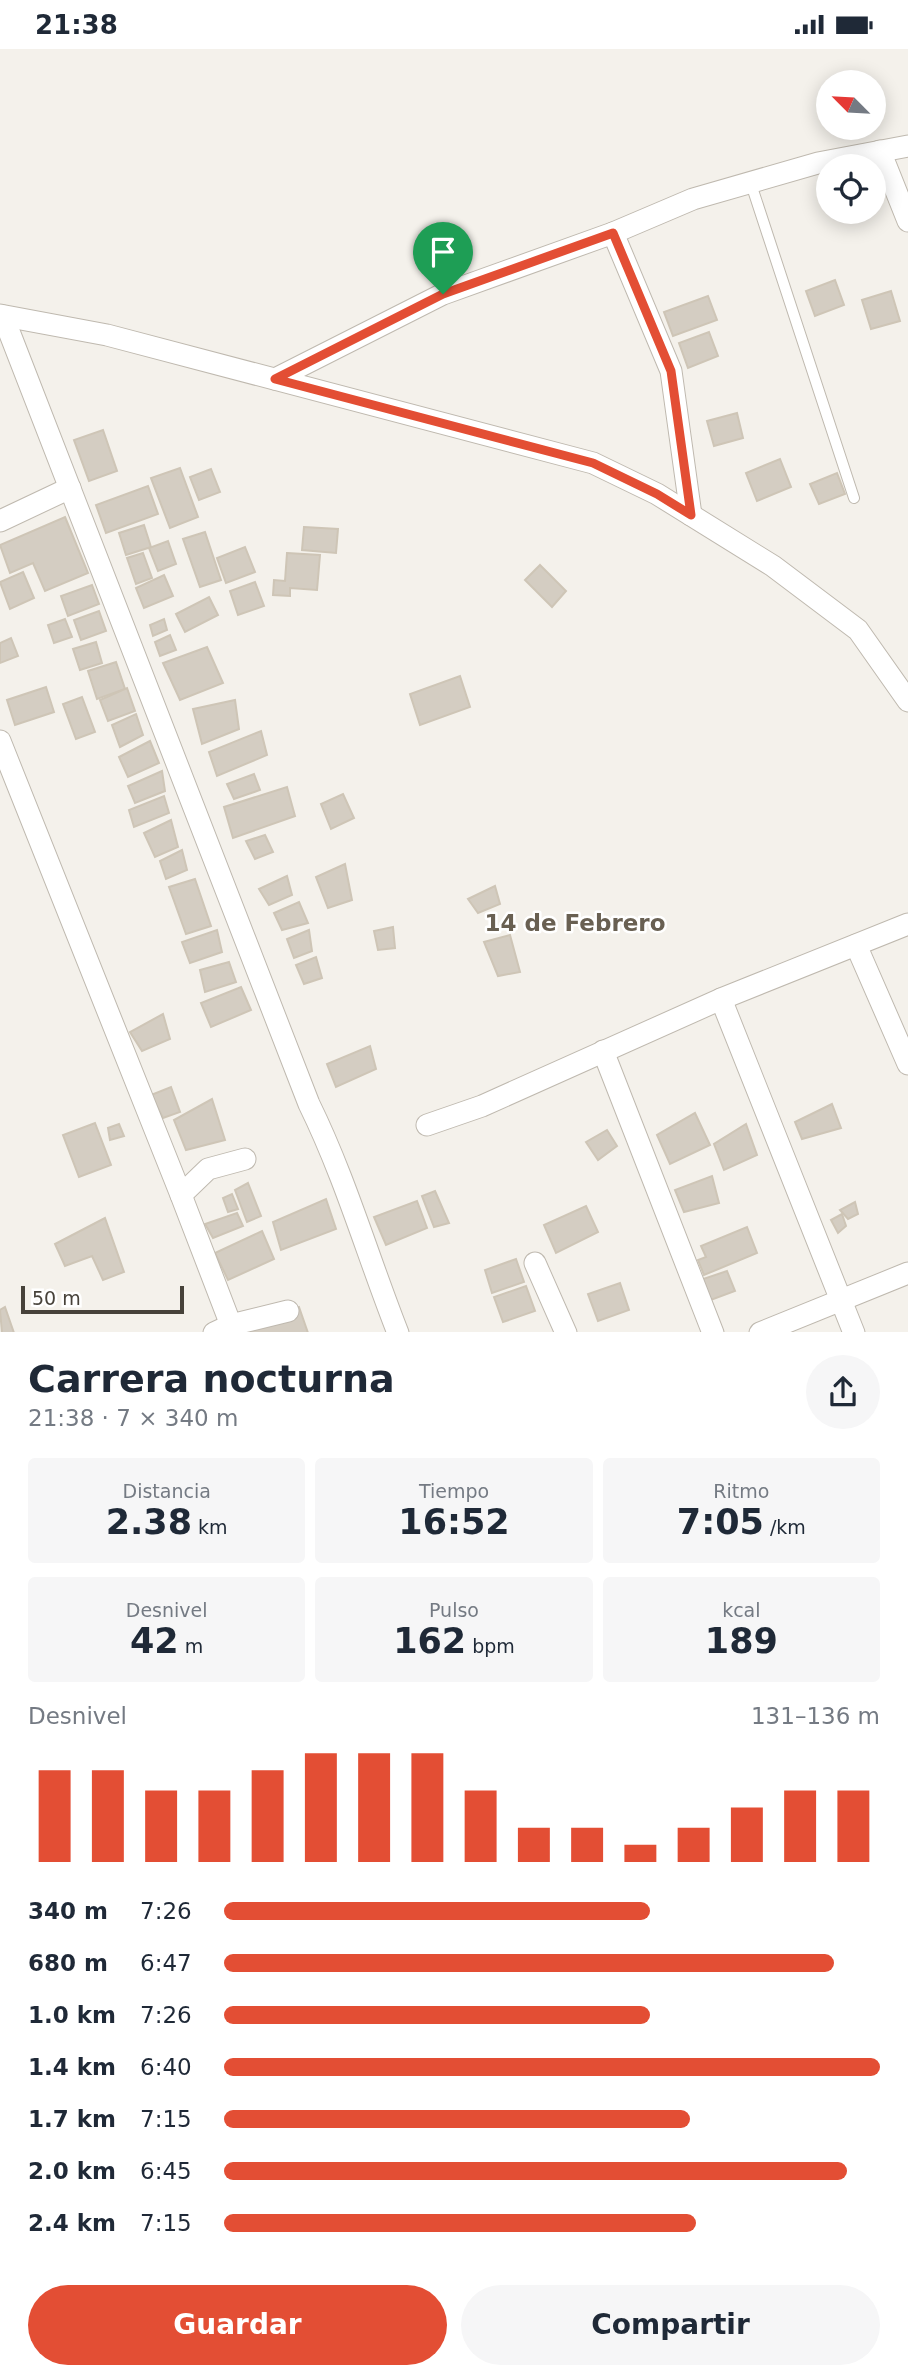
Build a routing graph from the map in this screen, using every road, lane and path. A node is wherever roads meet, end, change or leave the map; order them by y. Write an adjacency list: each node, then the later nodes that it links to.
1 (908, 146): 2 (street)
2 (880, 151): 3 (street); 4 (street)
3 (751, 184): 5 (street); 9 (lane)
4 (908, 221)
5 (613, 233): 7 (street); 10 (street)
6 (1, 316): 7 (street); 8 (street)
7 (275, 379): 10 (street)
8 (70, 488): 11 (street); 27 (street)
9 (854, 498)
10 (691, 515): 12 (street)
11 (0, 521)
12 (908, 701)
13 (0, 741): 21 (street)
14 (908, 924): 15 (street)
15 (856, 945): 16 (street); 18 (street)
16 (721, 999): 17 (street); 24 (street)
17 (603, 1051): 19 (street); 29 (street)
18 (908, 1064)
19 (427, 1125)
20 (245, 1159): 21 (street)
21 (181, 1195): 26 (street)
22 (535, 1263): 28 (street)
23 (908, 1273): 24 (street)
24 (841, 1300): 30 (street); 31 (street)
25 (288, 1311): 26 (street)
26 (226, 1330)
27 (398, 1332)
28 (566, 1332)
29 (713, 1332)
30 (760, 1332)
31 (854, 1332)

